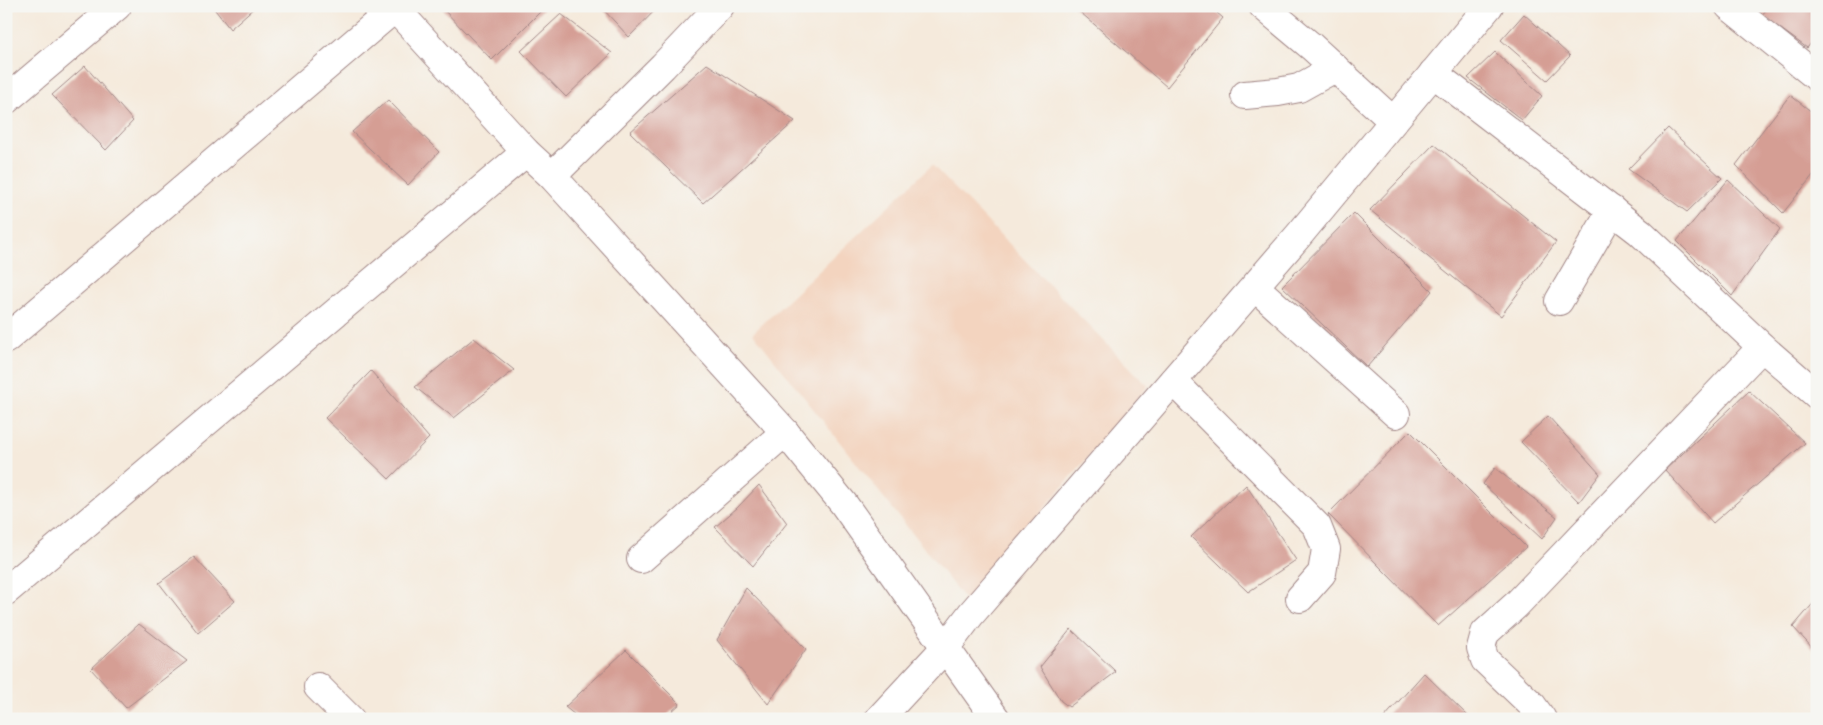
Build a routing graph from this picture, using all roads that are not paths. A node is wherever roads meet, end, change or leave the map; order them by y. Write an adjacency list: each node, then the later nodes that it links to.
1 (117, 6): 11 (street)
2 (720, 6): 14 (street)
3 (1263, 6): 7 (street)
4 (1489, 6): 8 (street)
5 (1729, 6): 9 (street)
6 (394, 7): 13 (street); 18 (street)
7 (1335, 68): 10 (street); 12 (street)
8 (1433, 72): 12 (street); 15 (street)
9 (1817, 77)
10 (1245, 95)
11 (6, 100)
12 (1393, 121): 16 (street)
13 (526, 152): 14 (street); 25 (street)
14 (552, 176): 23 (street)
15 (1612, 210): 17 (street); 19 (street)
16 (1255, 287): 20 (street); 22 (street)
17 (1559, 301)
18 (6, 339)
19 (1762, 347): 21 (street); 32 (street)
20 (1172, 381): 26 (street); 27 (street)
21 (1817, 395)
22 (1396, 414)
23 (785, 432): 24 (street); 27 (street)
24 (641, 559)
25 (6, 591)
26 (1300, 598)
27 (945, 648): 30 (street); 31 (street)
28 (318, 687): 29 (street)
29 (350, 719)
30 (879, 719)
31 (996, 719)
32 (1542, 719)

